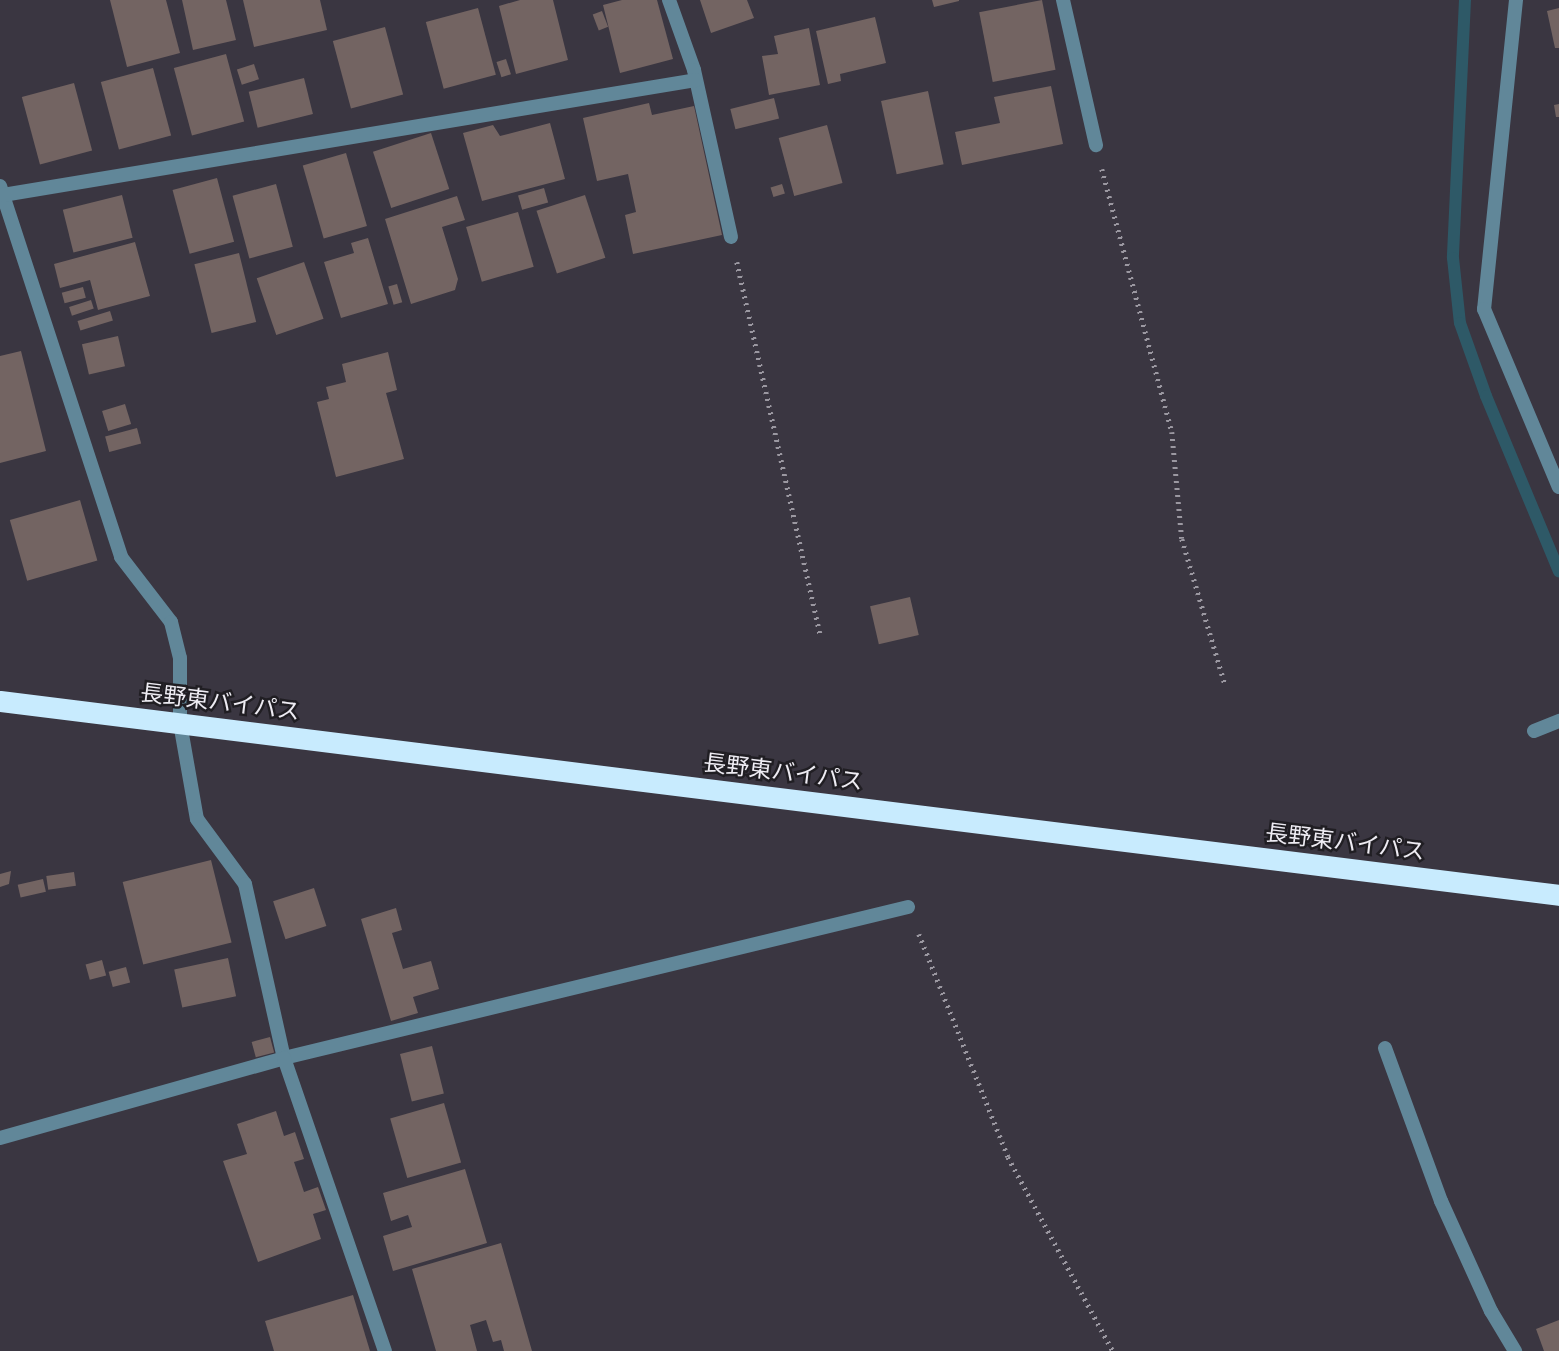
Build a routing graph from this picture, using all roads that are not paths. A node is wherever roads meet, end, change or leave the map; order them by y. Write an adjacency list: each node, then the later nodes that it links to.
1 (669, 0): 4 (street)
2 (1063, 0): 5 (street)
3 (1516, 0): 8 (street)
4 (696, 80): 6 (street); 7 (street)
5 (1096, 145)
6 (1, 192): 11 (street)
7 (731, 237)
8 (1559, 487)
9 (0, 701): 11 (highway, 長野東バイパス)
10 (1559, 721): 12 (street)
11 (180, 723): 13 (highway, 長野東バイパス); 16 (street)
12 (1534, 732)
13 (1559, 895)
14 (908, 907): 16 (street)
15 (1385, 1048): 19 (street)
16 (284, 1058): 17 (street); 18 (street)
17 (0, 1138)
18 (385, 1351)
19 (1515, 1351)

